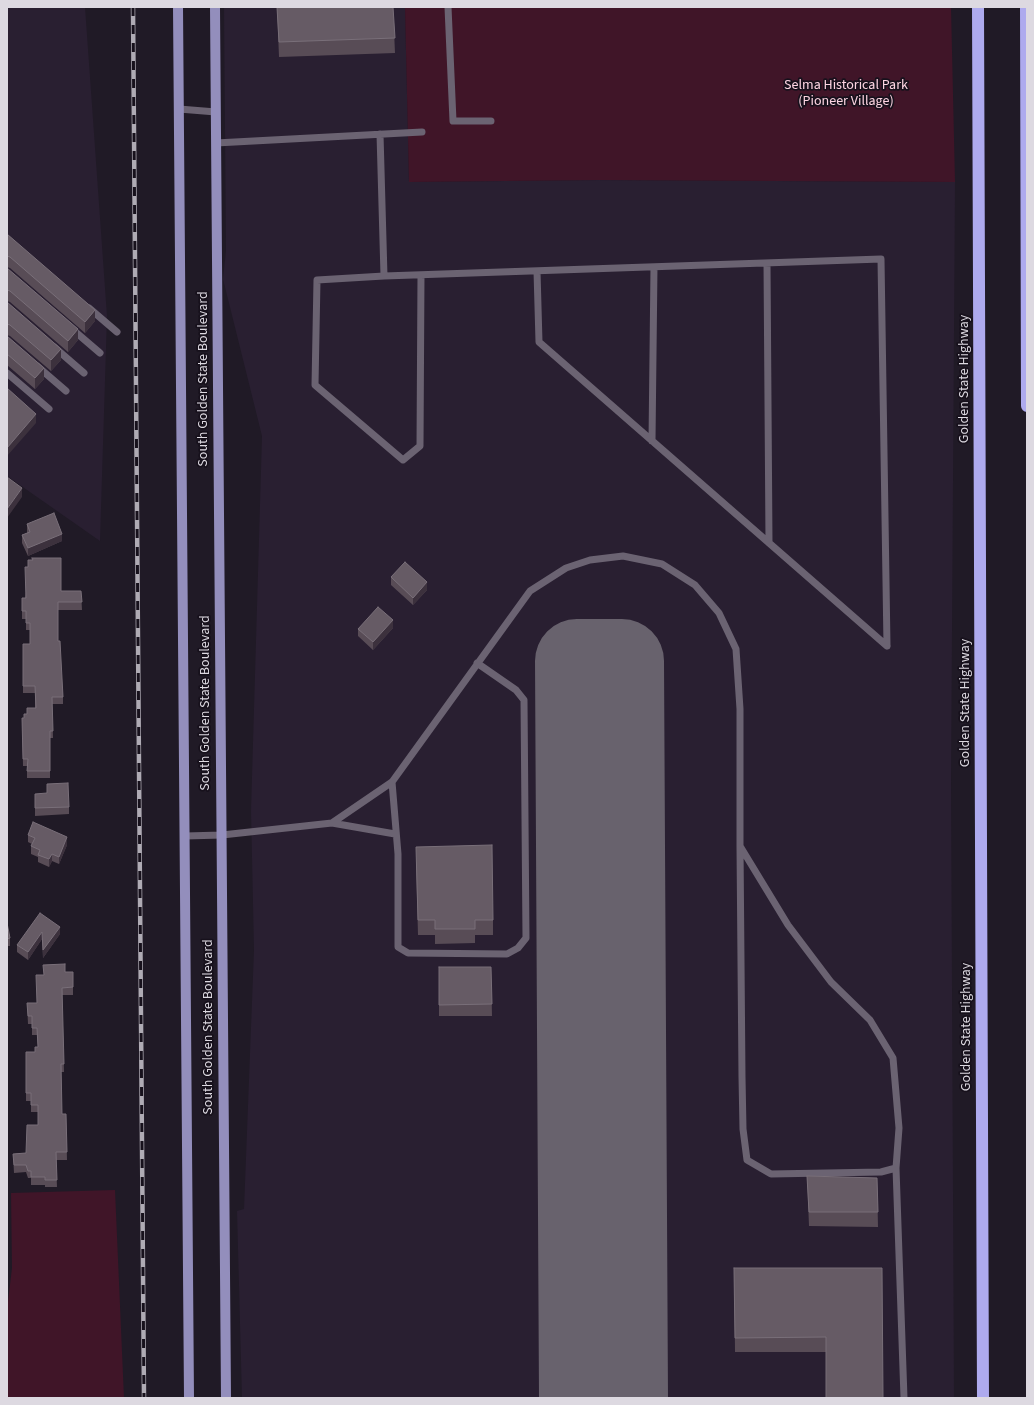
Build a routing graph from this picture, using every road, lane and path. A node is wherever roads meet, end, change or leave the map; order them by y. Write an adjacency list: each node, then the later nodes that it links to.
1 (178, 7): 8 (main road, South Golden State Boulevard)
2 (215, 7): 9 (main road, South Golden State Boulevard)
3 (448, 7): 10 (lane)
4 (974, 7): 7 (highway)
5 (978, 7): 7 (highway, Golden State Highway)
6 (1026, 7): 20 (highway)
7 (980, 103): 44 (highway, Golden State Highway)
8 (179, 109): 9 (lane); 38 (main road, South Golden State Boulevard)
9 (216, 112): 13 (main road, South Golden State Boulevard)
10 (491, 121)
11 (422, 132): 12 (lane)
12 (380, 134): 13 (lane); 18 (lane)
13 (216, 142): 37 (main road, South Golden State Boulevard)
14 (767, 263): 15 (lane); 32 (lane); 32 (lane)
15 (654, 267): 16 (lane); 31 (lane)
16 (537, 271): 17 (lane); 31 (lane)
17 (421, 275): 18 (lane); 18 (lane)
18 (384, 276)
19 (82, 302): 22 (lane)
20 (1027, 310): 29 (highway)
21 (65, 323): 24 (lane)
22 (117, 332)
23 (48, 342): 27 (lane)
24 (100, 353)
25 (31, 360): 28 (lane)
26 (7, 373): 30 (lane)
27 (84, 373)
28 (66, 391)
29 (1027, 406)
30 (49, 410)
31 (652, 441): 32 (lane)
32 (769, 543)
33 (477, 663): 34 (lane); 36 (lane); 39 (lane)
34 (392, 782): 35 (lane); 36 (lane)
35 (332, 823): 36 (lane); 37 (lane)
36 (395, 834)
37 (222, 835): 38 (lane); 42 (main road, South Golden State Boulevard)
38 (185, 836): 41 (main road, South Golden State Boulevard)
39 (740, 846): 40 (lane); 40 (lane)
40 (896, 1168): 43 (lane)
41 (189, 1398)
42 (226, 1398)
43 (904, 1398)
44 (983, 1398)

